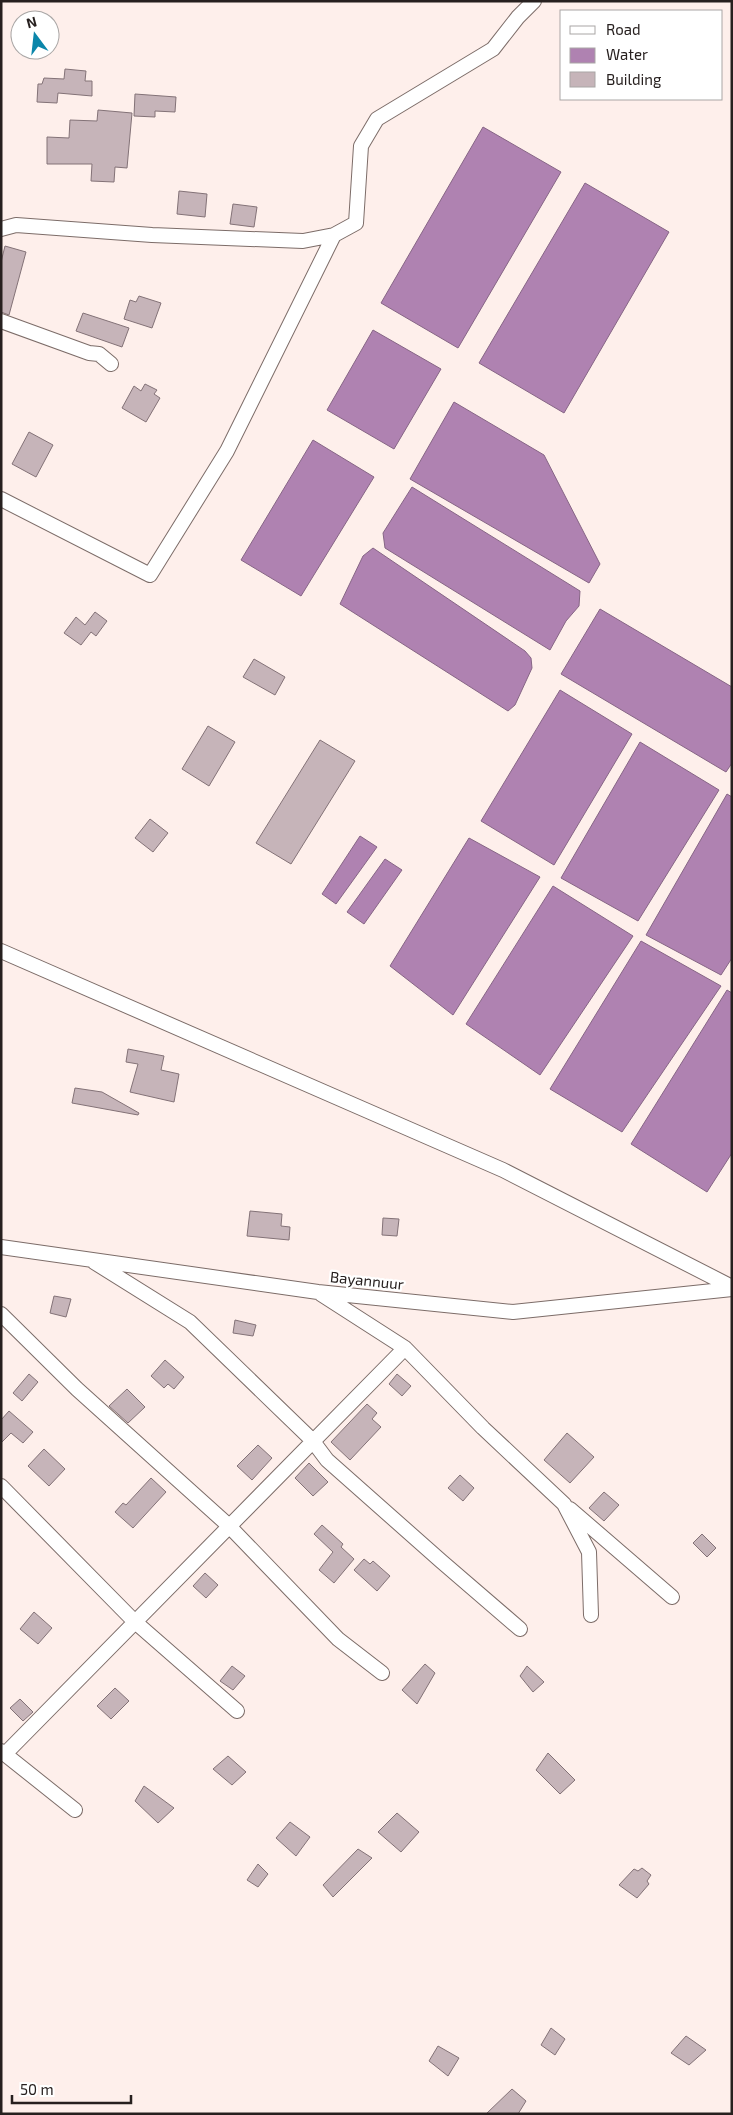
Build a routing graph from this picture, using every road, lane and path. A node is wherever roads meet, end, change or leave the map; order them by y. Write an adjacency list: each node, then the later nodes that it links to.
1 (534, 1): 3 (street)
2 (1, 229): 3 (street)
3 (334, 235): 6 (street)
4 (1, 321): 5 (street)
5 (111, 364)
6 (1, 499)
7 (1, 951): 10 (street)
8 (1, 1247): 9 (street, Bayannuur)
9 (89, 1259): 11 (street, Bayannuur); 14 (street)
10 (732, 1288): 11 (street, Bayannuur)
11 (318, 1292): 13 (street)
12 (1, 1314): 17 (street)
13 (405, 1348): 14 (street); 16 (street)
14 (312, 1440): 17 (street); 21 (street)
15 (1, 1486): 20 (street)
16 (564, 1504): 18 (street); 19 (street)
17 (228, 1526): 20 (street); 22 (street)
18 (672, 1597)
19 (591, 1615)
20 (134, 1621): 23 (street); 24 (street)
21 (520, 1629)
22 (382, 1673)
23 (237, 1711)
24 (3, 1752): 25 (street)
25 (75, 1810)

